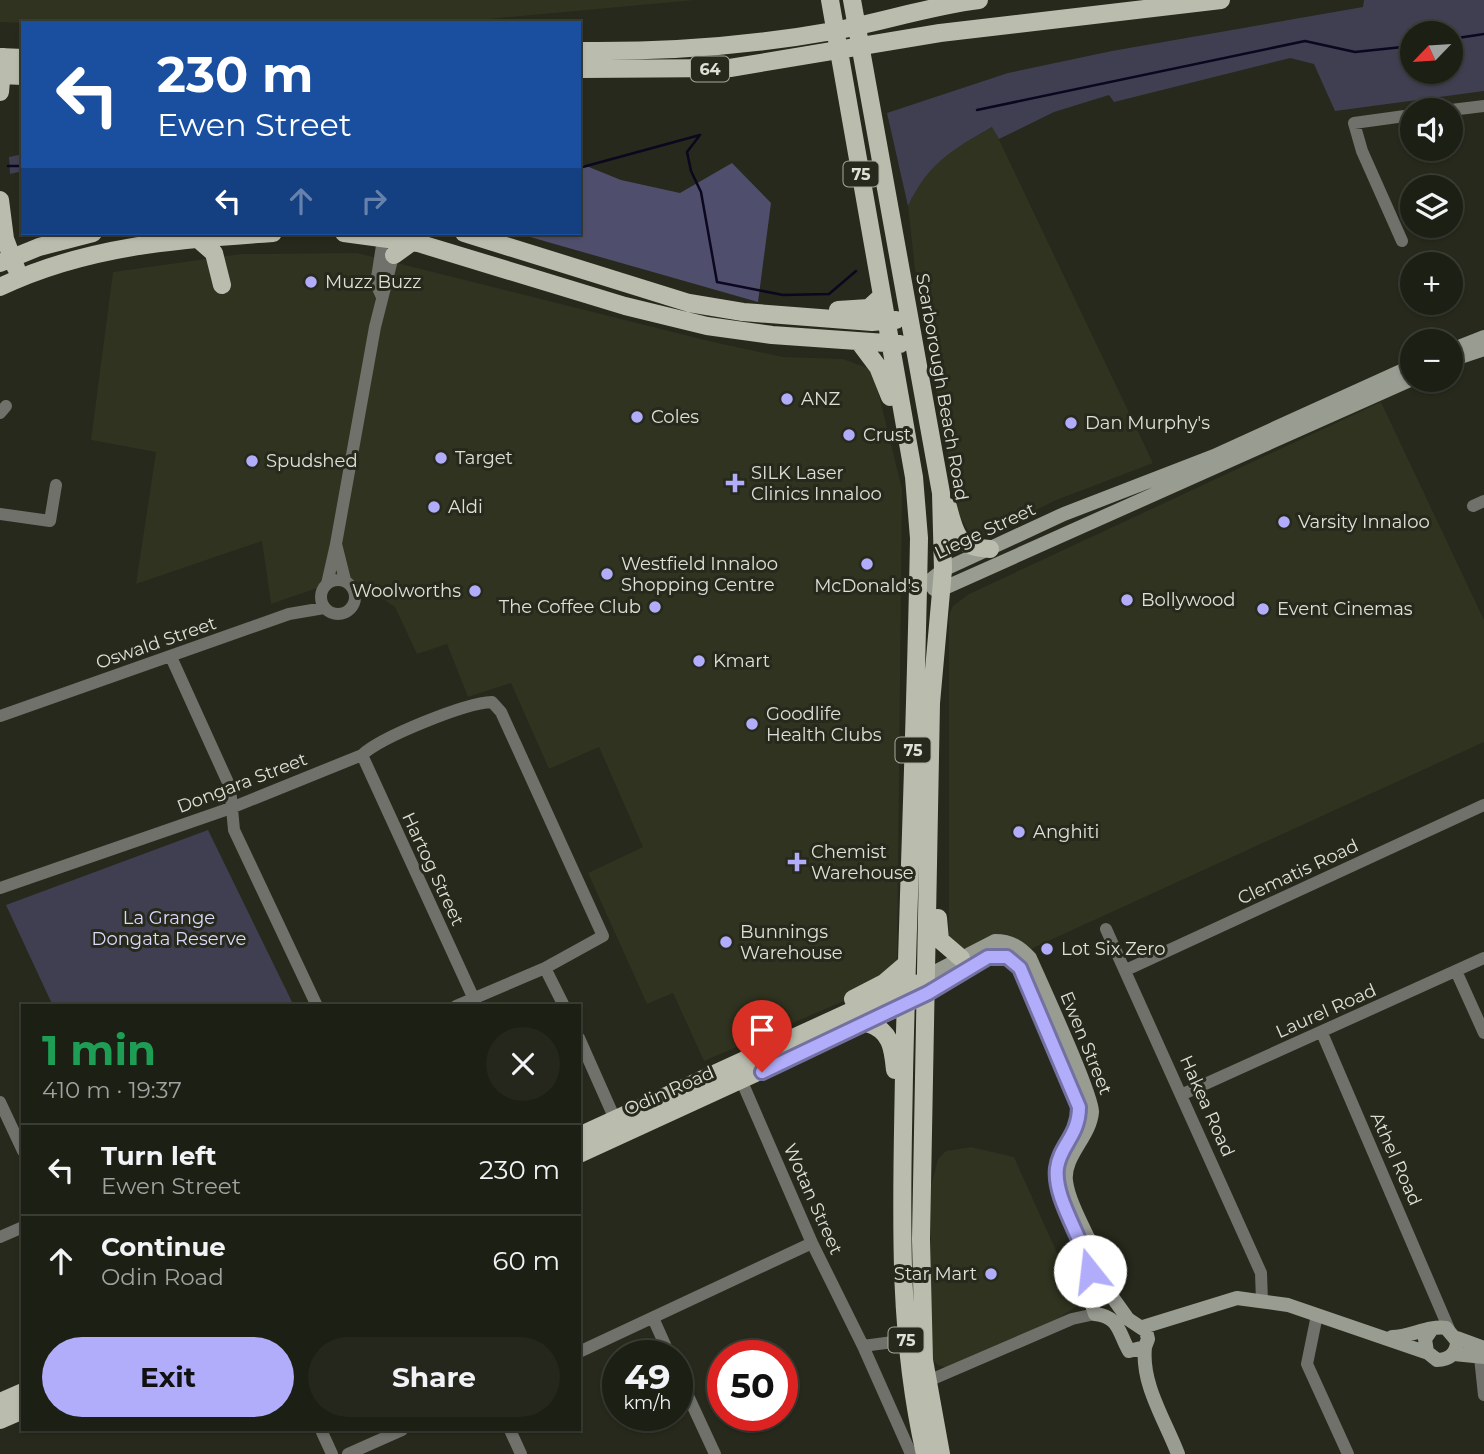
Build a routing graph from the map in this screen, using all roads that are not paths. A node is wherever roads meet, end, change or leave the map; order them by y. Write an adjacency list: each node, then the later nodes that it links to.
1 (830, 0): 6 (main road, Scarborough Beach Road / 75)
2 (852, 0): 5 (main road, Scarborough Beach Road / 75)
3 (979, 0): 5 (main road, 64)
4 (1221, 0): 7 (main road, 64)
5 (857, 26): 6 (main road, 64); 7 (main road, Scarborough Beach Road / 75)
6 (835, 30): 8 (main road, Scarborough Beach Road / 75); 9 (main road, 64)
7 (860, 46): 8 (main road, 64); 29 (main road, Scarborough Beach Road / 75)
8 (839, 50): 11 (main road, 64); 27 (main road, Scarborough Beach Road / 75)
9 (581, 51)
10 (21, 59): 12 (main road)
11 (581, 69)
12 (1, 71): 13 (main road)
13 (21, 76)
14 (1484, 106): 15 (street)
15 (1463, 109)
16 (1400, 117): 24 (street)
17 (0, 200): 25 (main road)
18 (89, 235): 25 (main road)
19 (248, 235): 22 (main road)
20 (357, 235): 23 (main road)
21 (470, 235): 28 (main road)
22 (198, 239): 25 (main road); 26 (main road)
23 (390, 240): 32 (main road); 44 (street)
24 (1402, 241)
25 (6, 273)
26 (222, 285)
27 (881, 297): 28 (main road); 30 (main road, Scarborough Beach Road / 75)
28 (776, 315): 30 (main road)
29 (910, 320): 30 (main road); 33 (main road, Scarborough Beach Road / 75)
30 (885, 321): 34 (main road, Scarborough Beach Road / 75)
31 (1484, 337): 35 (main road)
32 (860, 343): 34 (main road); 40 (main road)
33 (914, 344): 34 (main road); 41 (main road, Scarborough Beach Road / 75)
34 (889, 345): 40 (main road, Scarborough Beach Road / 75)
35 (1463, 345)
36 (1484, 349): 37 (main road)
37 (1463, 356)
38 (1400, 371): 45 (main road, Liege Street)
39 (1400, 384): 48 (main road, Liege Street)
40 (909, 449): 49 (main road, Scarborough Beach Road / 75)
41 (940, 484): 45 (main road); 46 (main road, Scarborough Beach Road / 75)
42 (56, 485): 43 (street)
43 (0, 514)
44 (336, 544): 47 (street); 50 (street)
45 (990, 549): 46 (main road, Liege Street)
46 (943, 570): 48 (main road, Scarborough Beach Road / 75); 49 (main road, Liege Street)
47 (345, 580): 50 (street); 50 (street)
48 (942, 589): 49 (main road, Liege Street); 56 (main road, Scarborough Beach Road / 75)
49 (918, 590): 61 (main road, Scarborough Beach Road / 75)
50 (324, 595): 51 (street, Oswald Street)
51 (171, 657): 52 (street, Oswald Street); 55 (street)
52 (0, 716)
53 (362, 755): 55 (street, Dongara Street); 62 (street, Dongara Street); 68 (street, Hartog Street)
54 (1484, 805): 63 (street, Clematis Road)
55 (231, 808): 57 (street, Dongara Street); 69 (street)
56 (931, 839): 59 (main road); 65 (main road, Scarborough Beach Road / 75)
57 (0, 888)
58 (1106, 929): 63 (street, Hakea Road)
59 (961, 958): 65 (main road, Ewen Street); 66 (main road, Ewen Street)
60 (1484, 958): 64 (street, Laurel Road)
61 (905, 965): 67 (main road, Scarborough Beach Road / 75); 75 (main road)
62 (545, 968): 68 (street); 71 (street)
63 (1126, 970): 78 (street, Hakea Road)
64 (1456, 971): 73 (street, Laurel Road); 74 (street)
65 (928, 985): 66 (main road, Ewen Street); 67 (main road, Odin Road); 105 (main road, Scarborough Beach Road / 75)
66 (1035, 986): 88 (main road, Ewen Street)
67 (905, 996): 72 (main road, Odin Road); 75 (main road, Odin Road); 84 (main road, Scarborough Beach Road / 75)
68 (473, 997): 70 (street)
69 (316, 1004)
70 (460, 1004)
71 (563, 1004)
72 (867, 1023): 77 (main road, Odin Road); 84 (main road)
73 (1322, 1033): 78 (street, Laurel Road); 94 (street, Athel Road)
74 (1484, 1033)
75 (798, 1035): 77 (main road, Odin Road)
76 (581, 1042): 80 (street)
77 (738, 1073): 80 (main road, Odin Road); 87 (street, Wotan Street)
78 (1183, 1094): 89 (street, Hakea Road)
79 (0, 1102): 82 (street)
80 (619, 1128): 81 (main road, Odin Road); 83 (main road, Odin Road)
81 (581, 1136)
82 (21, 1147)
83 (581, 1153)
84 (903, 1175): 95 (main road, Scarborough Beach Road / 75)
85 (21, 1228): 86 (street)
86 (0, 1237)
87 (812, 1243): 92 (street); 99 (street, Wotan Street)
88 (1097, 1294): 90 (main road, Ewen Street); 93 (street); 97 (main road, Ewen Street)
89 (1262, 1301): 91 (main road); 97 (main road)
90 (1095, 1314): 93 (street); 101 (main road)
91 (1317, 1315): 96 (main road); 124 (street)
92 (653, 1318): 98 (street); 100 (street)
93 (1072, 1319): 105 (street)
94 (1443, 1331): 96 (main road); 102 (main road); 103 (main road); 104 (main road)
95 (905, 1332): 99 (street); 105 (main road, Scarborough Beach Road / 75)
96 (1383, 1337): 102 (main road)
97 (1146, 1338): 101 (main road); 123 (main road)
98 (663, 1340)
99 (863, 1346): 119 (street, Wotan Street)
100 (581, 1351)
101 (1129, 1351): 122 (main road)
102 (1428, 1353): 103 (main road)
103 (1454, 1354): 104 (main road)
104 (1483, 1354): 107 (street)
105 (919, 1385): 120 (main road, Scarborough Beach Road / 75); 121 (main road, Scarborough Beach Road / 75)
106 (21, 1393): 108 (main road)
107 (1484, 1395)
108 (0, 1402)
109 (693, 1407): 118 (street)
110 (21, 1411): 111 (main road)
111 (0, 1420)
112 (321, 1431): 115 (street)
113 (400, 1431): 116 (street)
114 (510, 1431): 117 (street)
115 (332, 1454)
116 (348, 1454)
117 (521, 1454)
118 (715, 1454)
119 (911, 1454)
120 (925, 1454)
121 (941, 1454)
122 (1169, 1454)
123 (1178, 1454)
124 (1348, 1454)

